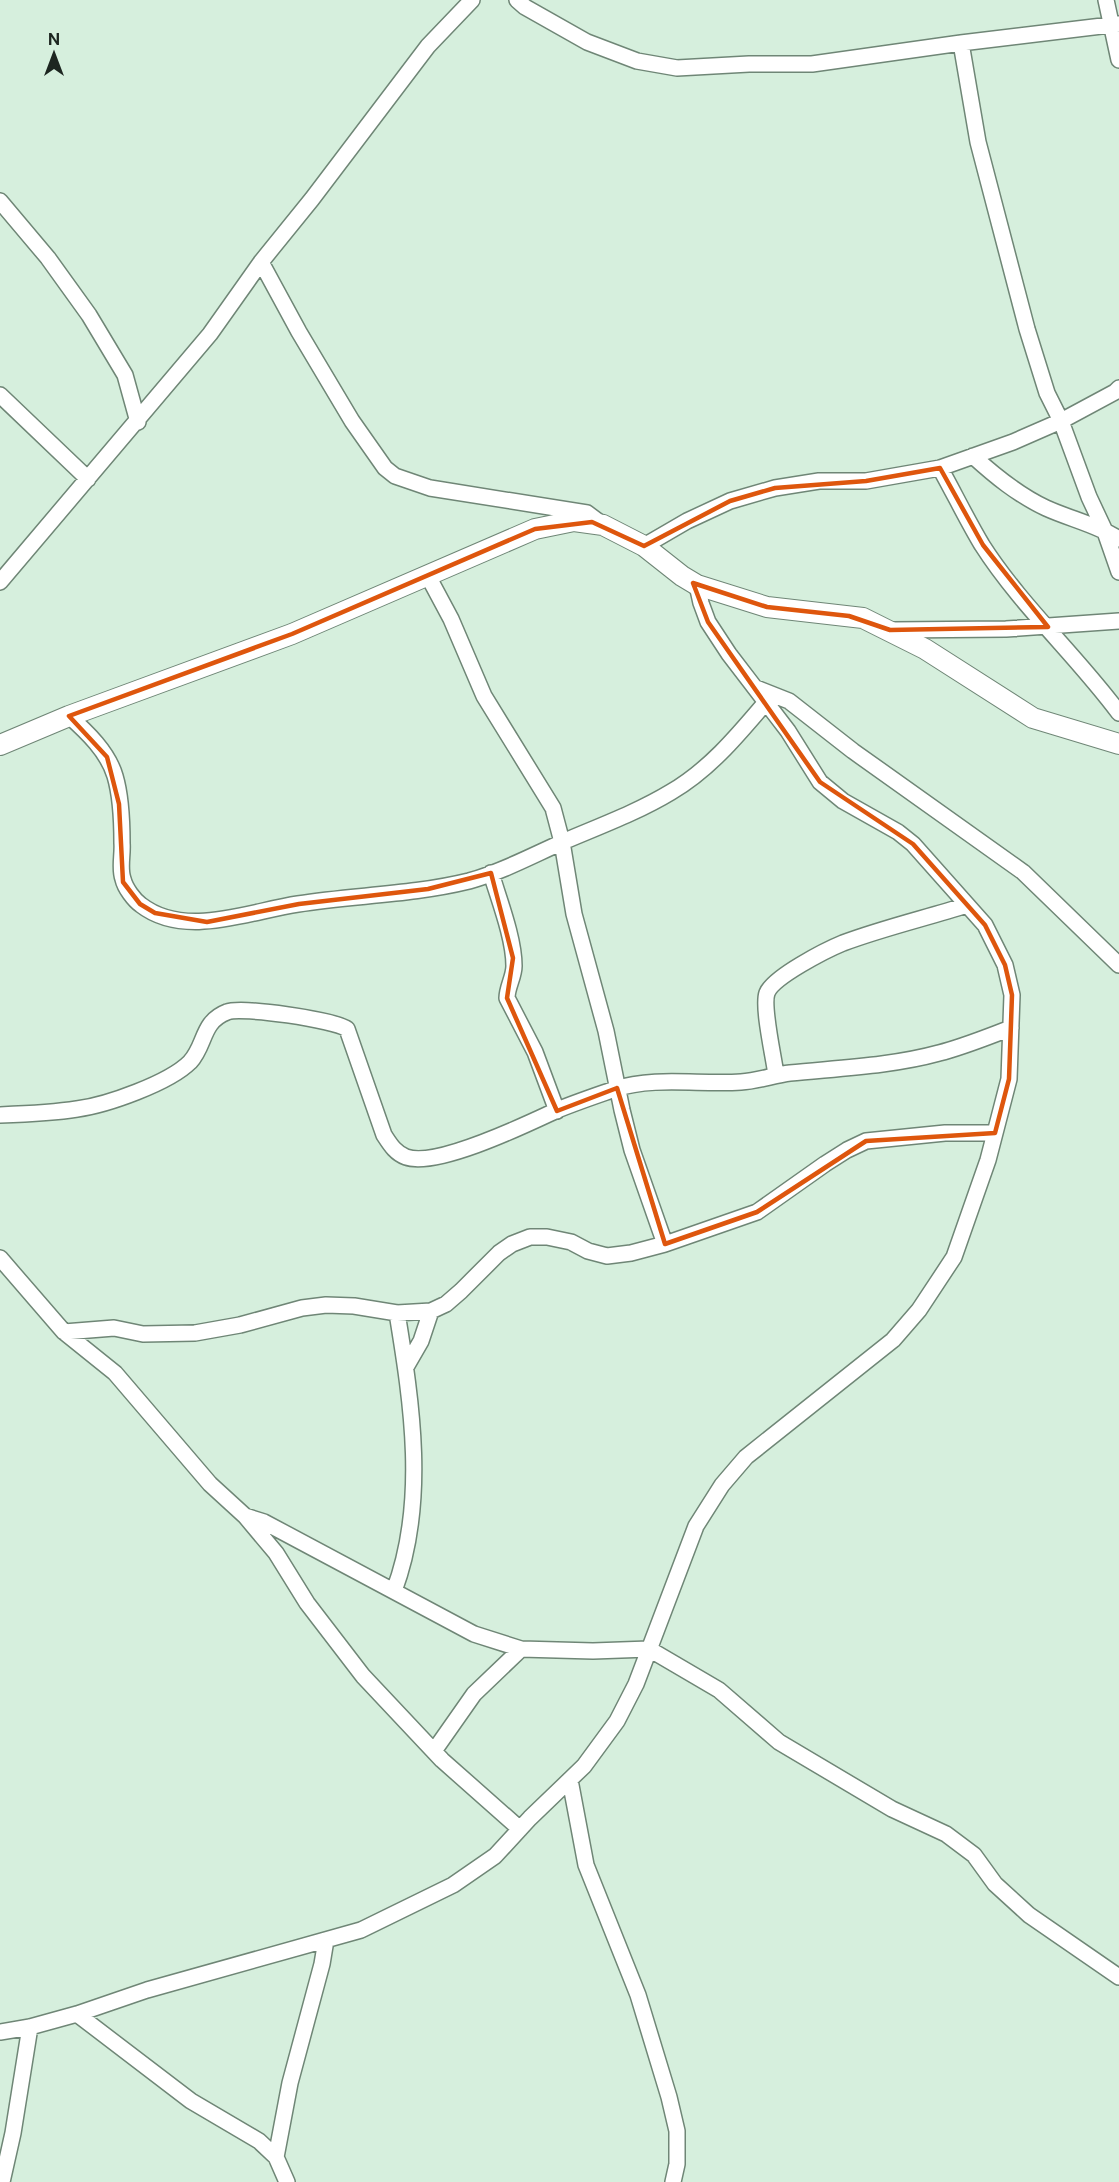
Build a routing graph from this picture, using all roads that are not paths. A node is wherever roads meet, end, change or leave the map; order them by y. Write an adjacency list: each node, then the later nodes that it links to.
1 (472, 0): 8 (street)
2 (518, 0): 5 (street)
3 (1106, 0): 4 (street)
4 (1117, 27): 5 (street); 6 (street)
5 (962, 43): 12 (street)
6 (1119, 60)
7 (0, 201): 11 (street)
8 (261, 261): 11 (street); 16 (street)
9 (1118, 391): 12 (street)
10 (0, 395): 15 (street)
11 (138, 422): 15 (street)
12 (1061, 422): 13 (street); 17 (street)
13 (973, 456): 14 (street); 17 (street)
14 (940, 468): 19 (street); 25 (street)
15 (88, 479): 22 (street)
16 (603, 525): 19 (street); 21 (street)
17 (1104, 529): 18 (street); 20 (street)
18 (1119, 539)
19 (644, 546): 23 (street)
20 (1119, 572)
21 (428, 576): 30 (street); 33 (street)
22 (0, 582)
23 (697, 585): 26 (street); 27 (street)
24 (1119, 621): 25 (street)
25 (1048, 627): 26 (street); 29 (street)
26 (890, 630): 31 (street)
27 (755, 687): 28 (street); 36 (street)
28 (766, 702): 33 (street); 35 (street)
29 (1119, 713)
30 (69, 716): 32 (street); 34 (street)
31 (1119, 744)
32 (0, 745)
33 (562, 842): 34 (street); 39 (street)
34 (491, 873): 40 (street)
35 (966, 905): 37 (street); 38 (street)
36 (1119, 965)
37 (1011, 1028): 38 (street); 42 (street)
38 (776, 1075): 39 (street)
39 (617, 1088): 40 (street); 43 (street)
40 (557, 1110): 41 (street)
41 (0, 1115)
42 (995, 1133): 43 (street); 52 (street)
43 (665, 1244): 45 (street)
44 (0, 1258): 47 (street)
45 (431, 1311): 46 (street); 48 (street)
46 (398, 1313): 47 (street); 48 (street)
47 (64, 1332): 49 (street)
48 (406, 1367): 50 (street)
49 (245, 1516): 50 (street); 53 (street)
50 (394, 1591): 51 (street)
51 (521, 1649): 52 (street); 53 (street)
52 (649, 1649): 54 (street); 57 (street)
53 (434, 1751): 55 (street)
54 (570, 1780): 55 (street); 64 (street)
55 (520, 1829): 56 (street)
56 (326, 1940): 58 (street); 61 (street)
57 (1119, 1977)
58 (77, 2014): 59 (street); 61 (street)
59 (30, 2027): 60 (street); 62 (street)
60 (0, 2032)
61 (276, 2157): 63 (street)
62 (2, 2182)
63 (287, 2182)
64 (673, 2182)

